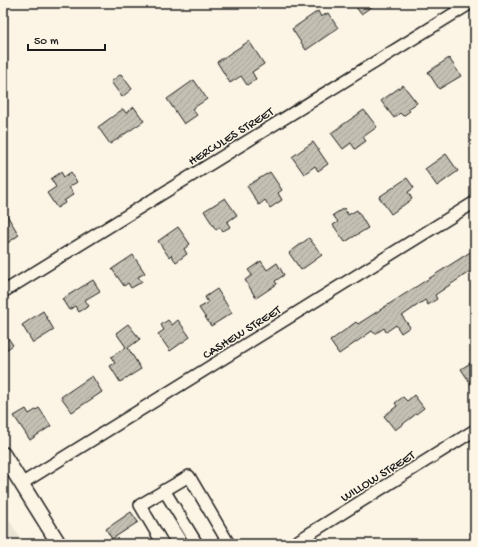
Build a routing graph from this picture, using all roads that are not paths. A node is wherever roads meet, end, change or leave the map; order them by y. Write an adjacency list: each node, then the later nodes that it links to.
1 (471, 3): 3 (street, HERCULES STREET)
2 (475, 202): 6 (street, CASHEW STREET)
3 (3, 292)
4 (475, 430): 12 (street, WILLOW STREET)
5 (3, 454): 6 (main road)
6 (21, 484): 9 (main road)
7 (164, 490): 8 (street); 10 (street); 11 (street)
8 (227, 543)
9 (59, 544)
10 (163, 544)
11 (197, 544)
12 (293, 544)

